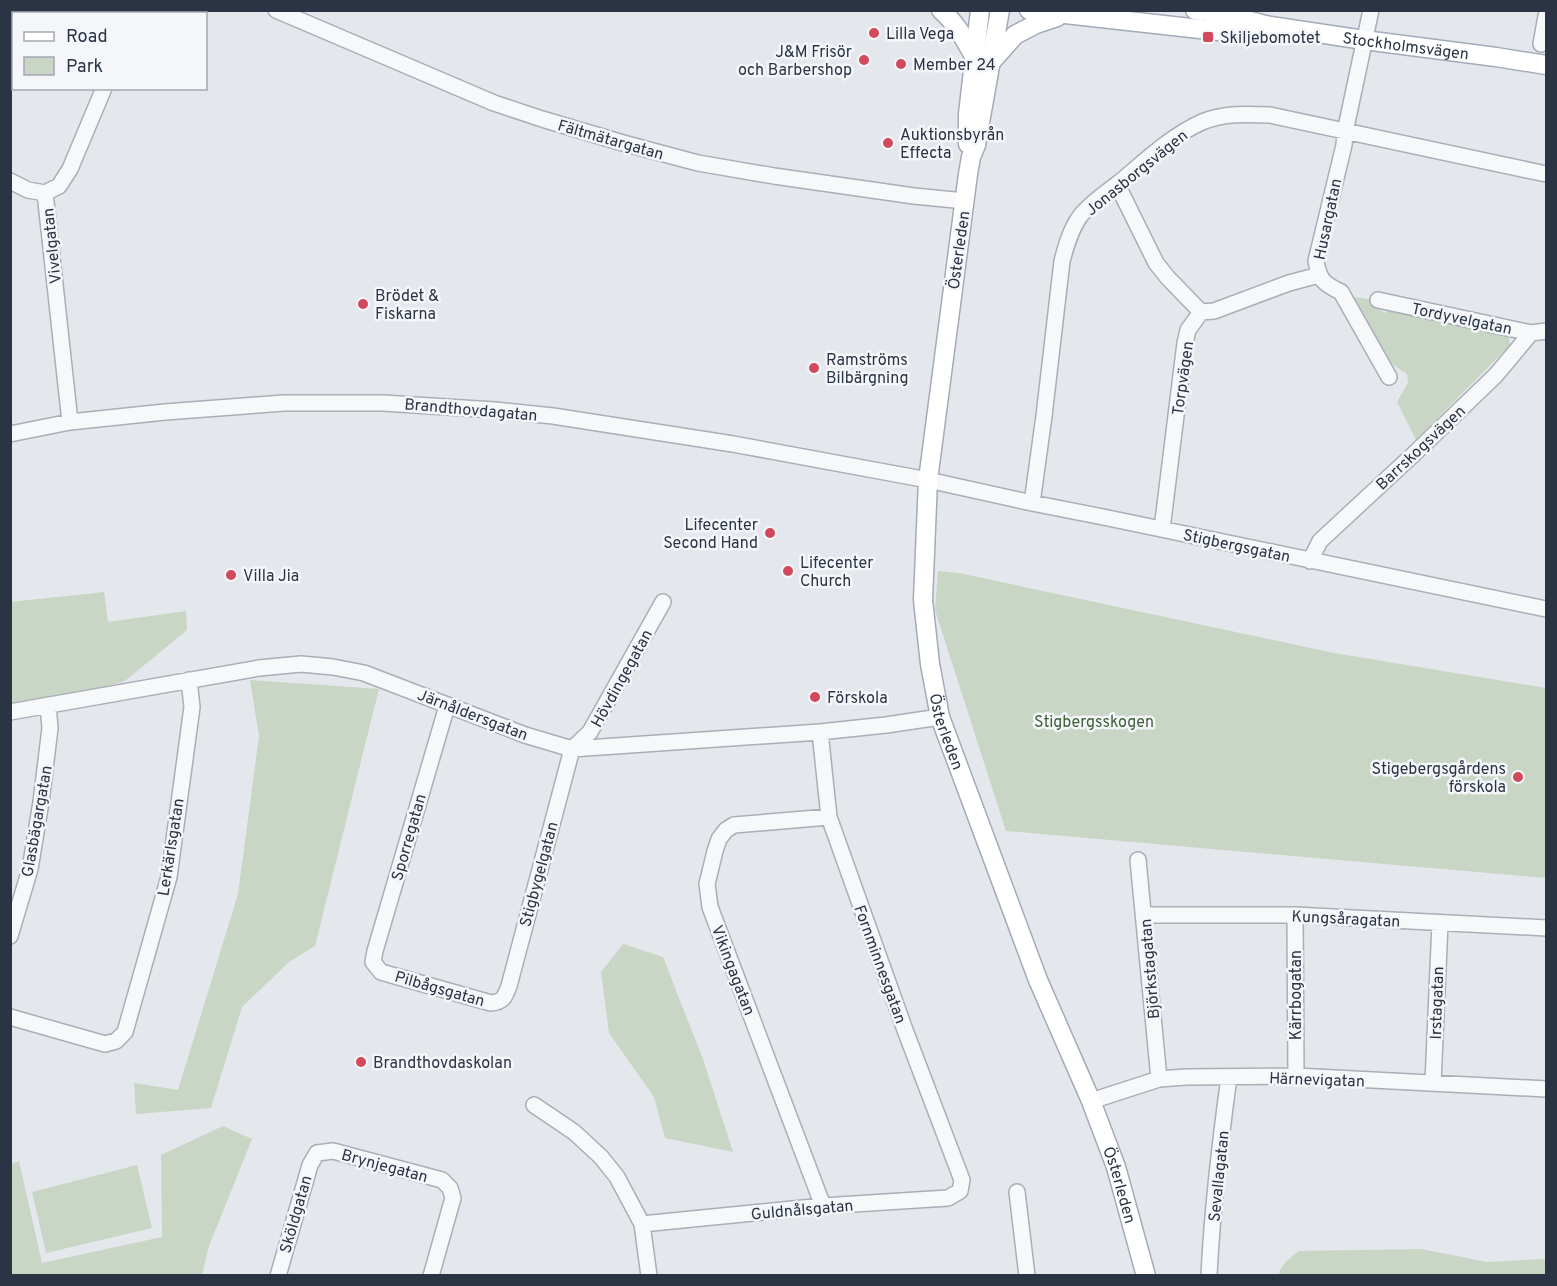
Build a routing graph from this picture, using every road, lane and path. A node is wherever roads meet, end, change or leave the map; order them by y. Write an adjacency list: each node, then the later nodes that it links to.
1 (276, 10): 21 (street, Fältmätargatan)
2 (941, 10): 13 (main road)
3 (980, 10): 13 (main road, Österleden)
4 (1000, 10): 13 (main road, Österleden)
5 (1029, 10): 8 (main road, Stockholmsvägen)
6 (1195, 10): 10 (main road, Stockholmsvägen)
7 (1371, 10): 11 (street, Husargatan)
8 (1064, 15): 10 (main road, Stockholmsvägen); 13 (main road)
9 (1546, 16): 12 (street)
10 (1265, 24): 11 (main road, Stockholmsvägen)
11 (1364, 40): 14 (main road, Stockholmsvägen); 16 (street, Husargatan)
12 (1541, 44)
13 (983, 60): 21 (main road, Österleden)
14 (1546, 65)
15 (103, 90): 20 (street, Vivelgatan)
16 (1345, 132): 17 (street, Jonasborgsvägen); 19 (street, Jonasborgsvägen); 22 (street, Husargatan)
17 (1546, 174)
18 (10, 181): 20 (street)
19 (1117, 184): 24 (street); 30 (street, Jonasborgsvägen)
20 (45, 193): 27 (street, Vivelgatan)
21 (965, 201): 29 (main road, Österleden)
22 (1318, 275): 24 (street); 26 (street, Husargatan)
23 (1378, 300): 25 (street, Tordyvelgatan)
24 (1201, 312): 31 (street, Torpvägen)
25 (1539, 332): 32 (street, Barrskogsvägen)
26 (1389, 377)
27 (70, 422): 28 (street, Brandthovdagatan); 29 (street, Brandthovdagatan)
28 (10, 434)
29 (928, 480): 30 (street, Stigbergsgatan); 39 (main road, Österleden)
30 (1032, 503): 31 (street, Stigbergsgatan)
31 (1162, 530): 32 (street, Stigbergsgatan)
32 (1310, 561): 34 (street, Stigbergsgatan)
33 (663, 602): 41 (street, Hövdingegatan)
34 (1546, 609)
35 (189, 680): 36 (street, Järnåldersgatan); 37 (street, Järnåldersgatan); 51 (street, Lerkärlsgatan)
36 (48, 705): 38 (street, Järnåldersgatan); 48 (street, Glasbägargatan)
37 (447, 706): 41 (street, Järnåldersgatan); 49 (street, Sporregatan)
38 (10, 712)
39 (940, 717): 40 (street, Järnåldersgatan); 57 (main road, Österleden)
40 (820, 732): 41 (street, Järnåldersgatan); 42 (street, Fornminnesgatan)
41 (572, 749): 50 (street, Stigbygelgatan)
42 (829, 818): 60 (street, Fornminnesgatan); 62 (street, Vikingagatan)
43 (1138, 860): 44 (street, Björkstagatan)
44 (1144, 915): 45 (street, Kungsåragatan); 54 (street, Björkstagatan)
45 (1295, 915): 46 (street, Kungsåragatan); 52 (street, Kärrbogatan)
46 (1440, 923): 47 (street, Kungsåragatan); 55 (street, Irstagatan)
47 (1546, 928)
48 (10, 936)
49 (378, 967): 50 (street, Pilbågsgatan)
50 (503, 999)
51 (10, 1017)
52 (1296, 1076): 53 (street, Härnevigatan); 55 (street, Härnevigatan)
53 (1229, 1077): 54 (street, Härnevigatan); 69 (street, Sevallagatan)
54 (1159, 1079): 57 (street, Härnevigatan)
55 (1432, 1083): 56 (street, Härnevigatan)
56 (1546, 1089)
57 (1091, 1101): 68 (main road, Österleden)
58 (534, 1105): 63 (street)
59 (316, 1154): 64 (street, Sköldgatan); 65 (street, Brynjegatan)
60 (960, 1190): 62 (street, Guldnålsgatan)
61 (1017, 1192): 67 (street)
62 (823, 1206): 63 (street, Guldnålsgatan)
63 (642, 1224): 66 (street)
64 (278, 1275)
65 (430, 1275)
66 (649, 1275)
67 (1027, 1275)
68 (1146, 1275)
69 (1209, 1275)

